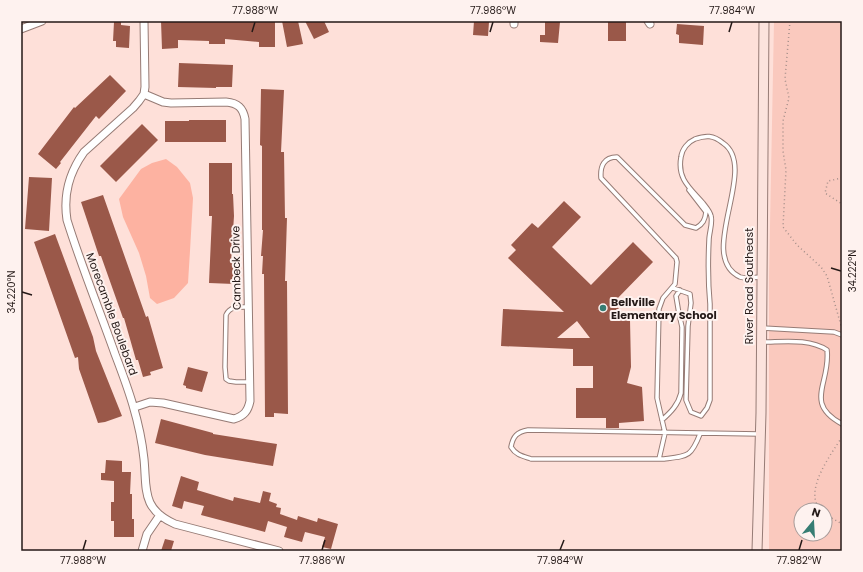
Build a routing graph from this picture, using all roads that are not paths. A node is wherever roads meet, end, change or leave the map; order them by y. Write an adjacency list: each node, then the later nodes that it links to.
1 (42, 21): 4 (street)
2 (144, 21): 5 (street)
3 (764, 21): 7 (main road, River Road Southeast)
4 (21, 29)
5 (144, 94): 10 (street, Cambeck Drive); 15 (street, Morecamble Boulebard)
6 (685, 184): 7 (lane); 8 (lane); 9 (lane)
7 (761, 277): 11 (main road, River Road Southeast)
8 (673, 288): 9 (lane); 16 (lane)
9 (680, 290): 16 (lane)
10 (248, 306): 14 (street, Cambeck Drive); 14 (lane)
11 (761, 327): 12 (lane); 13 (main road, River Road Southeast)
12 (842, 335)
13 (761, 342): 17 (lane); 20 (main road, River Road Southeast)
14 (250, 382): 15 (street, Cambeck Drive)
15 (135, 407): 22 (street, Morecamble Boulebard)
16 (662, 420): 18 (lane)
17 (842, 424)
18 (665, 433): 19 (lane); 21 (lane); 21 (lane)
19 (700, 434): 20 (lane); 21 (lane)
20 (760, 434): 26 (main road, River Road Southeast)
21 (659, 458)
22 (160, 515): 23 (street, Morecamble Boulebard); 24 (street)
23 (251, 548): 25 (street, Morecamble Boulebard)
24 (142, 551)
25 (279, 551)
26 (757, 551)

